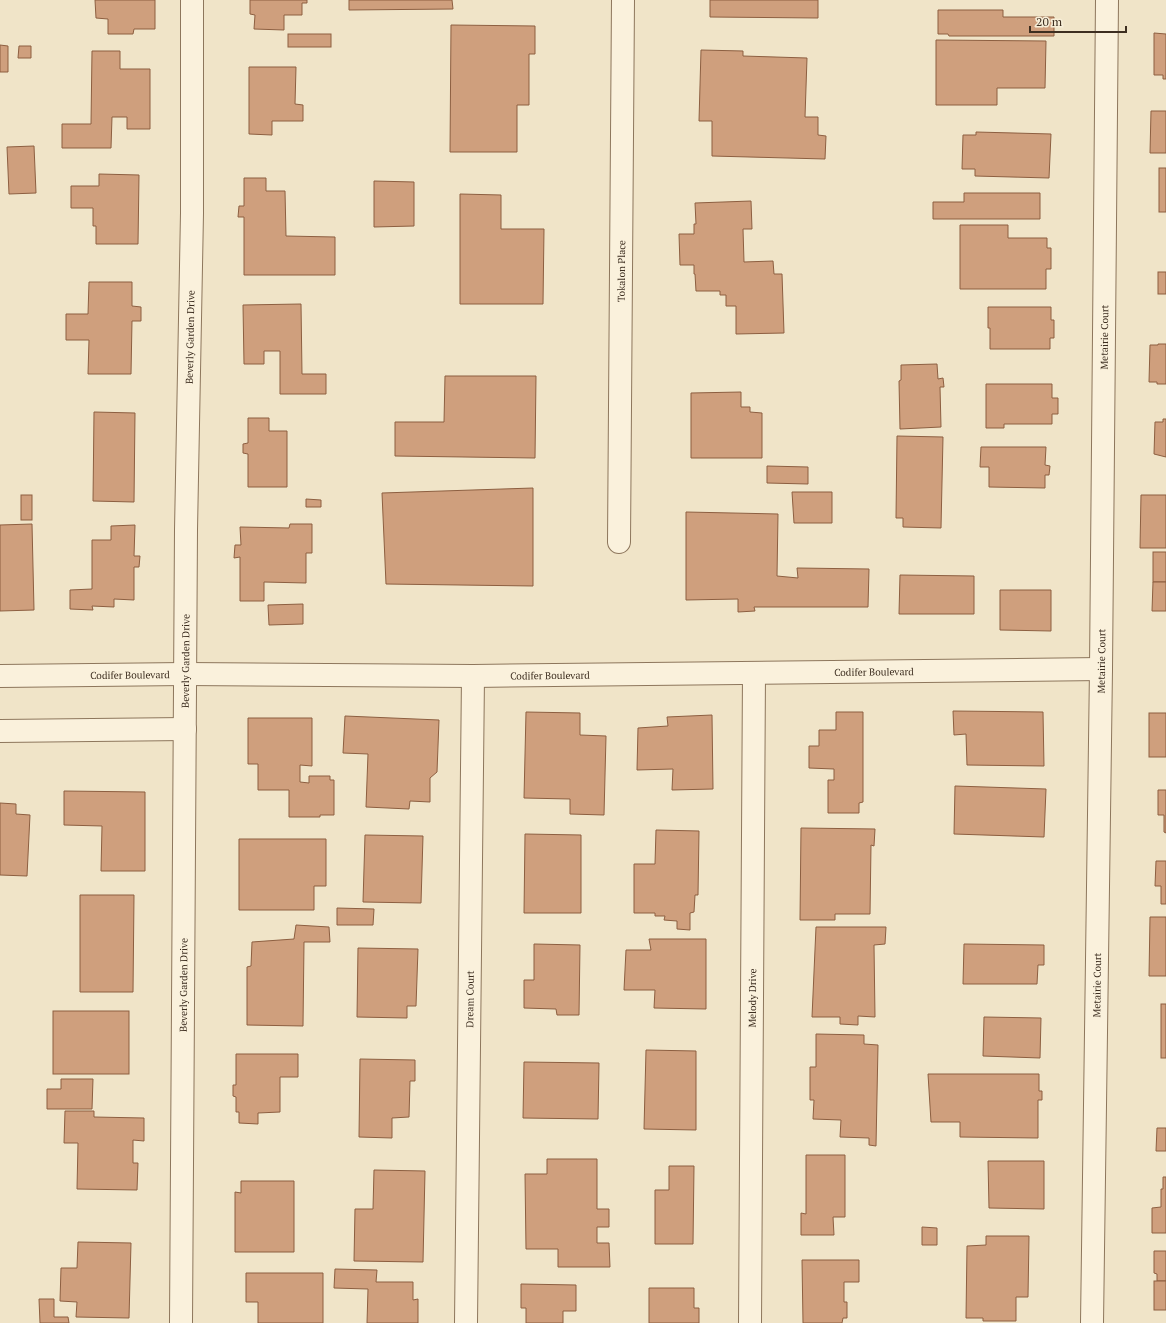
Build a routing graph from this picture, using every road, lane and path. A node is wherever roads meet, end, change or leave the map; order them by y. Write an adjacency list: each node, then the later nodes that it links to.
1 (192, 0): 7 (street, Beverly Garden Drive)
2 (623, 0): 4 (street, Tokalon Place)
3 (1107, 0): 5 (street, Metairie Court)
4 (619, 542)
5 (1101, 669): 6 (street, Codifer Boulevard); 15 (street, Metairie Court)
6 (754, 673): 9 (street, Codifer Boulevard); 14 (street, Melody Drive)
7 (185, 674): 8 (street, Codifer Boulevard); 9 (street, Codifer Boulevard); 10 (street, Beverly Garden Drive)
8 (0, 676)
9 (473, 676): 13 (street, Dream Court)
10 (185, 729): 11 (street); 12 (street, Beverly Garden Drive)
11 (0, 731)
12 (181, 1323)
13 (466, 1323)
14 (750, 1323)
15 (1092, 1323)

